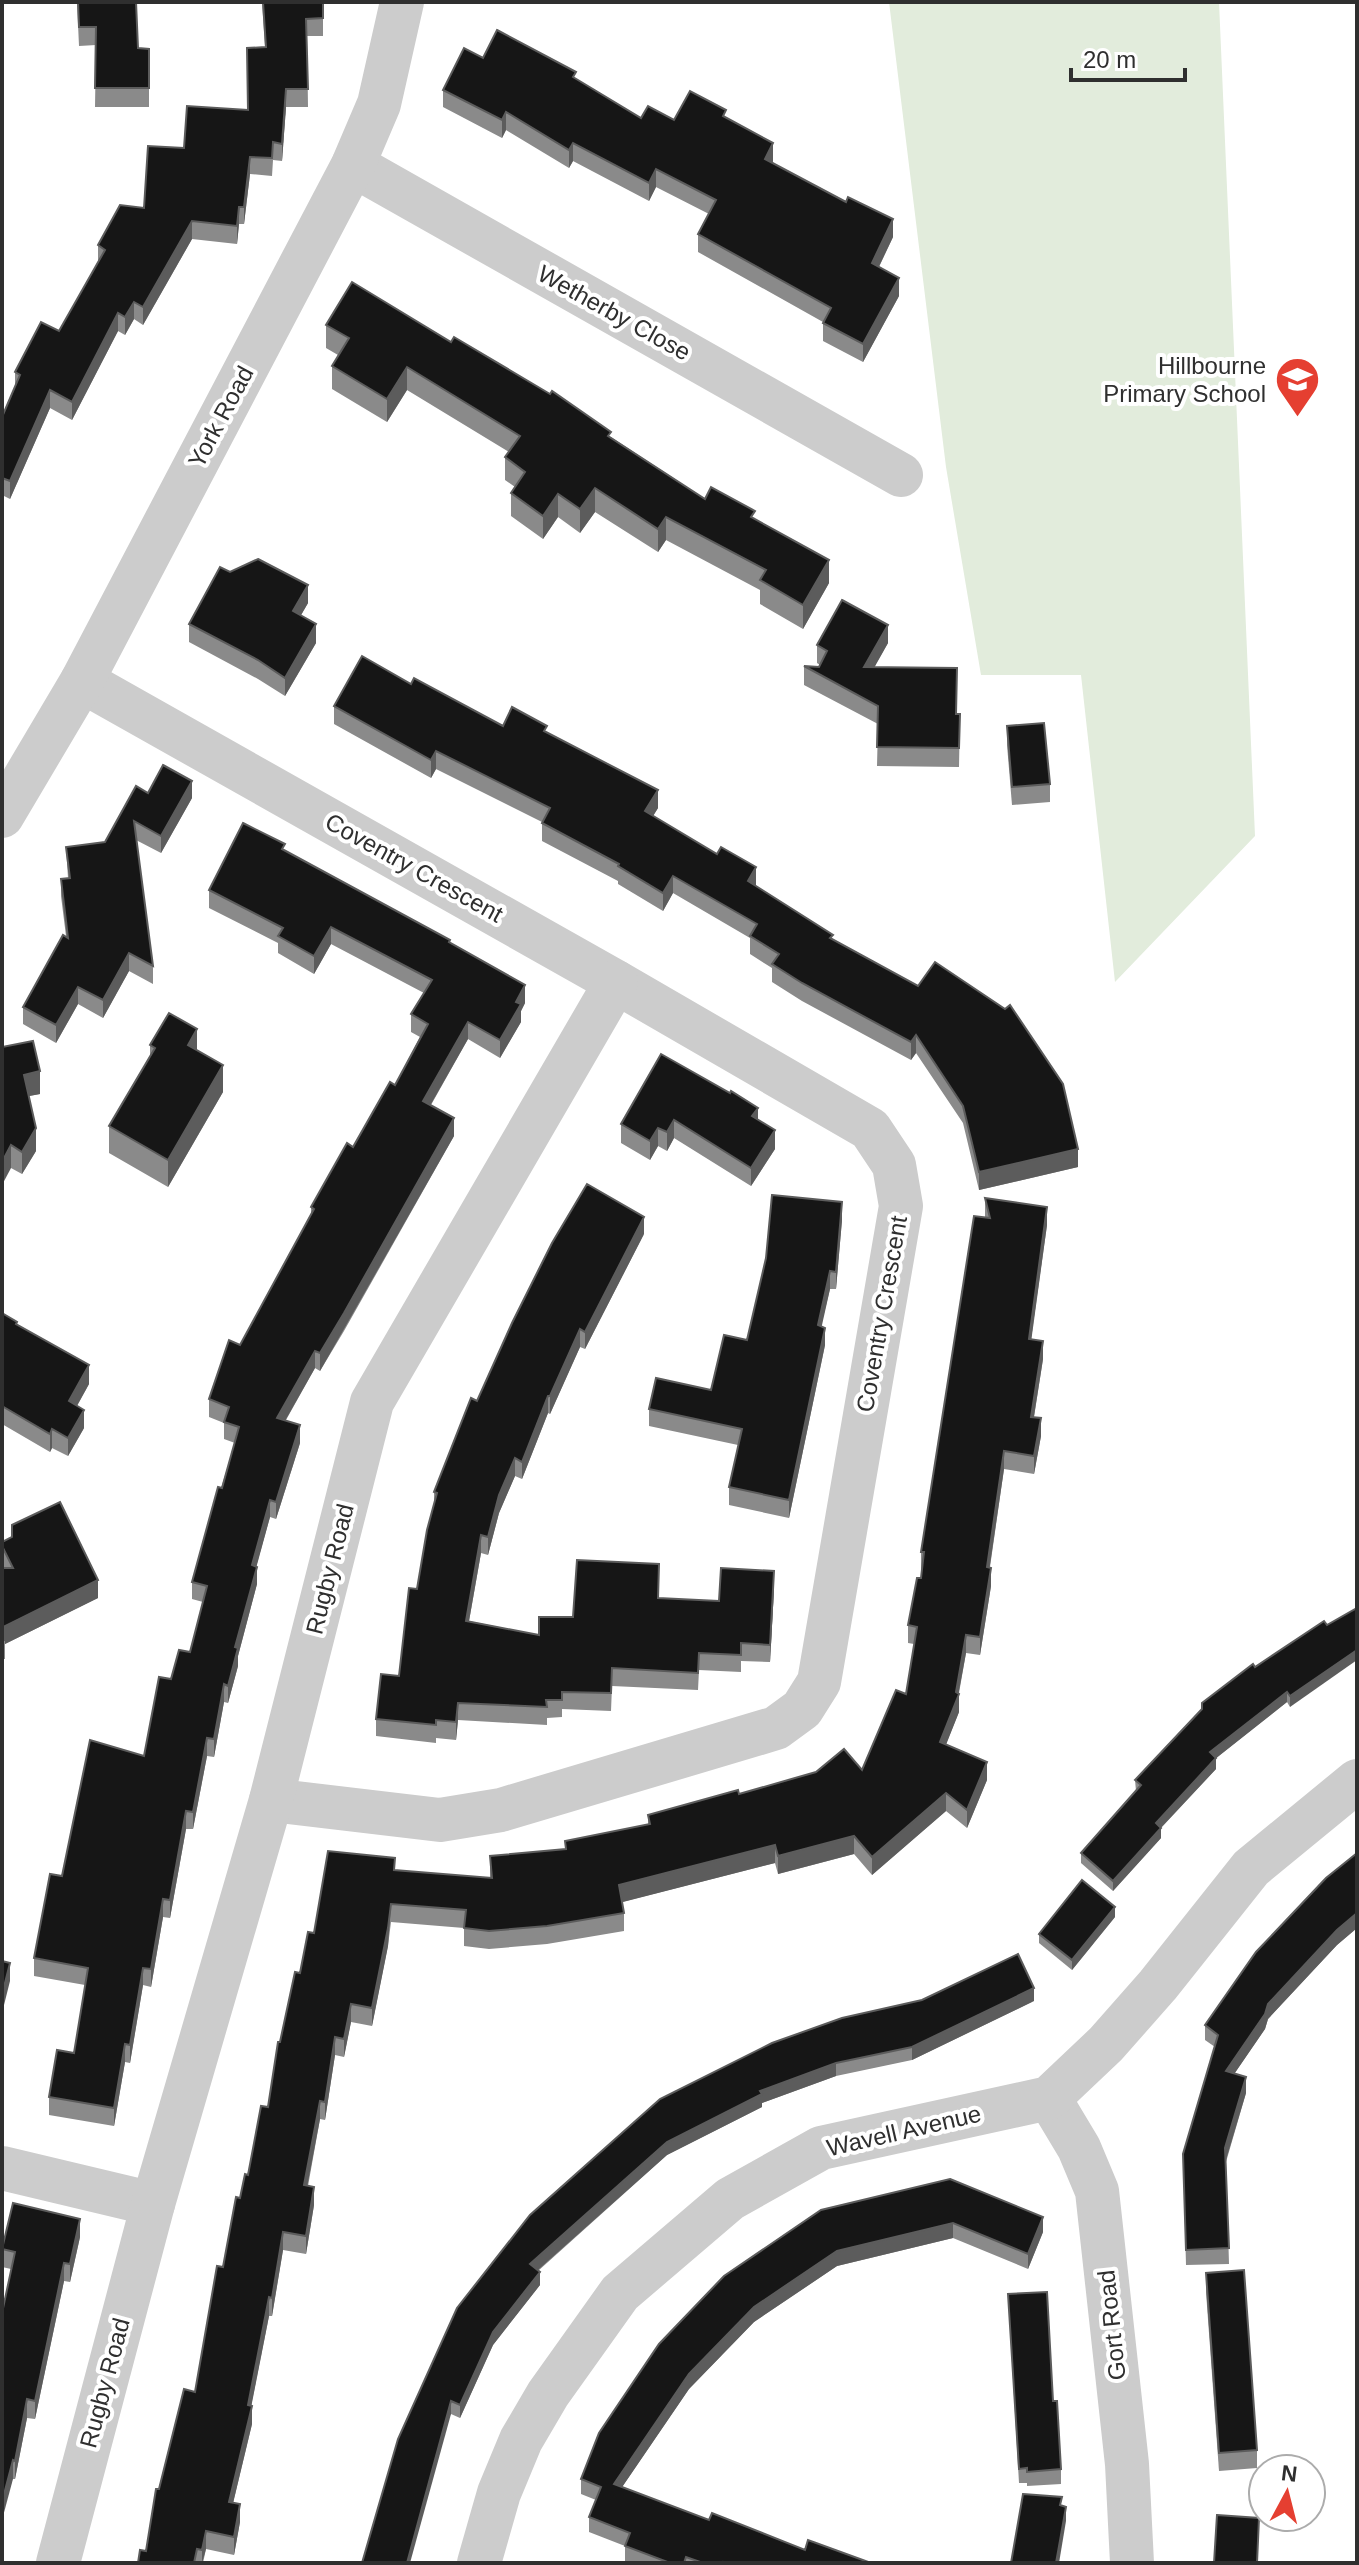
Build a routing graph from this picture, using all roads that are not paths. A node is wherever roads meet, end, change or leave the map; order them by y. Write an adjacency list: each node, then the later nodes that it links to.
1 (402, 2): 2 (street, York Road)
2 (353, 165): 3 (street, Wetherby Close); 4 (street, York Road)
3 (880, 473)
4 (82, 681): 5 (street, York Road); 6 (street, Coventry Crescent)
5 (2, 816)
6 (616, 982): 8 (street, Rugby Road); 8 (street, Coventry Crescent)
7 (1357, 1781): 9 (street)
8 (271, 1800): 11 (street, Rugby Road)
9 (1049, 2098): 13 (street, Wavell Avenue); 14 (street, Gort Road)
10 (2, 2168): 11 (street)
11 (153, 2204): 12 (street, Rugby Road)
12 (58, 2563)
13 (479, 2563)
14 (1132, 2563)

